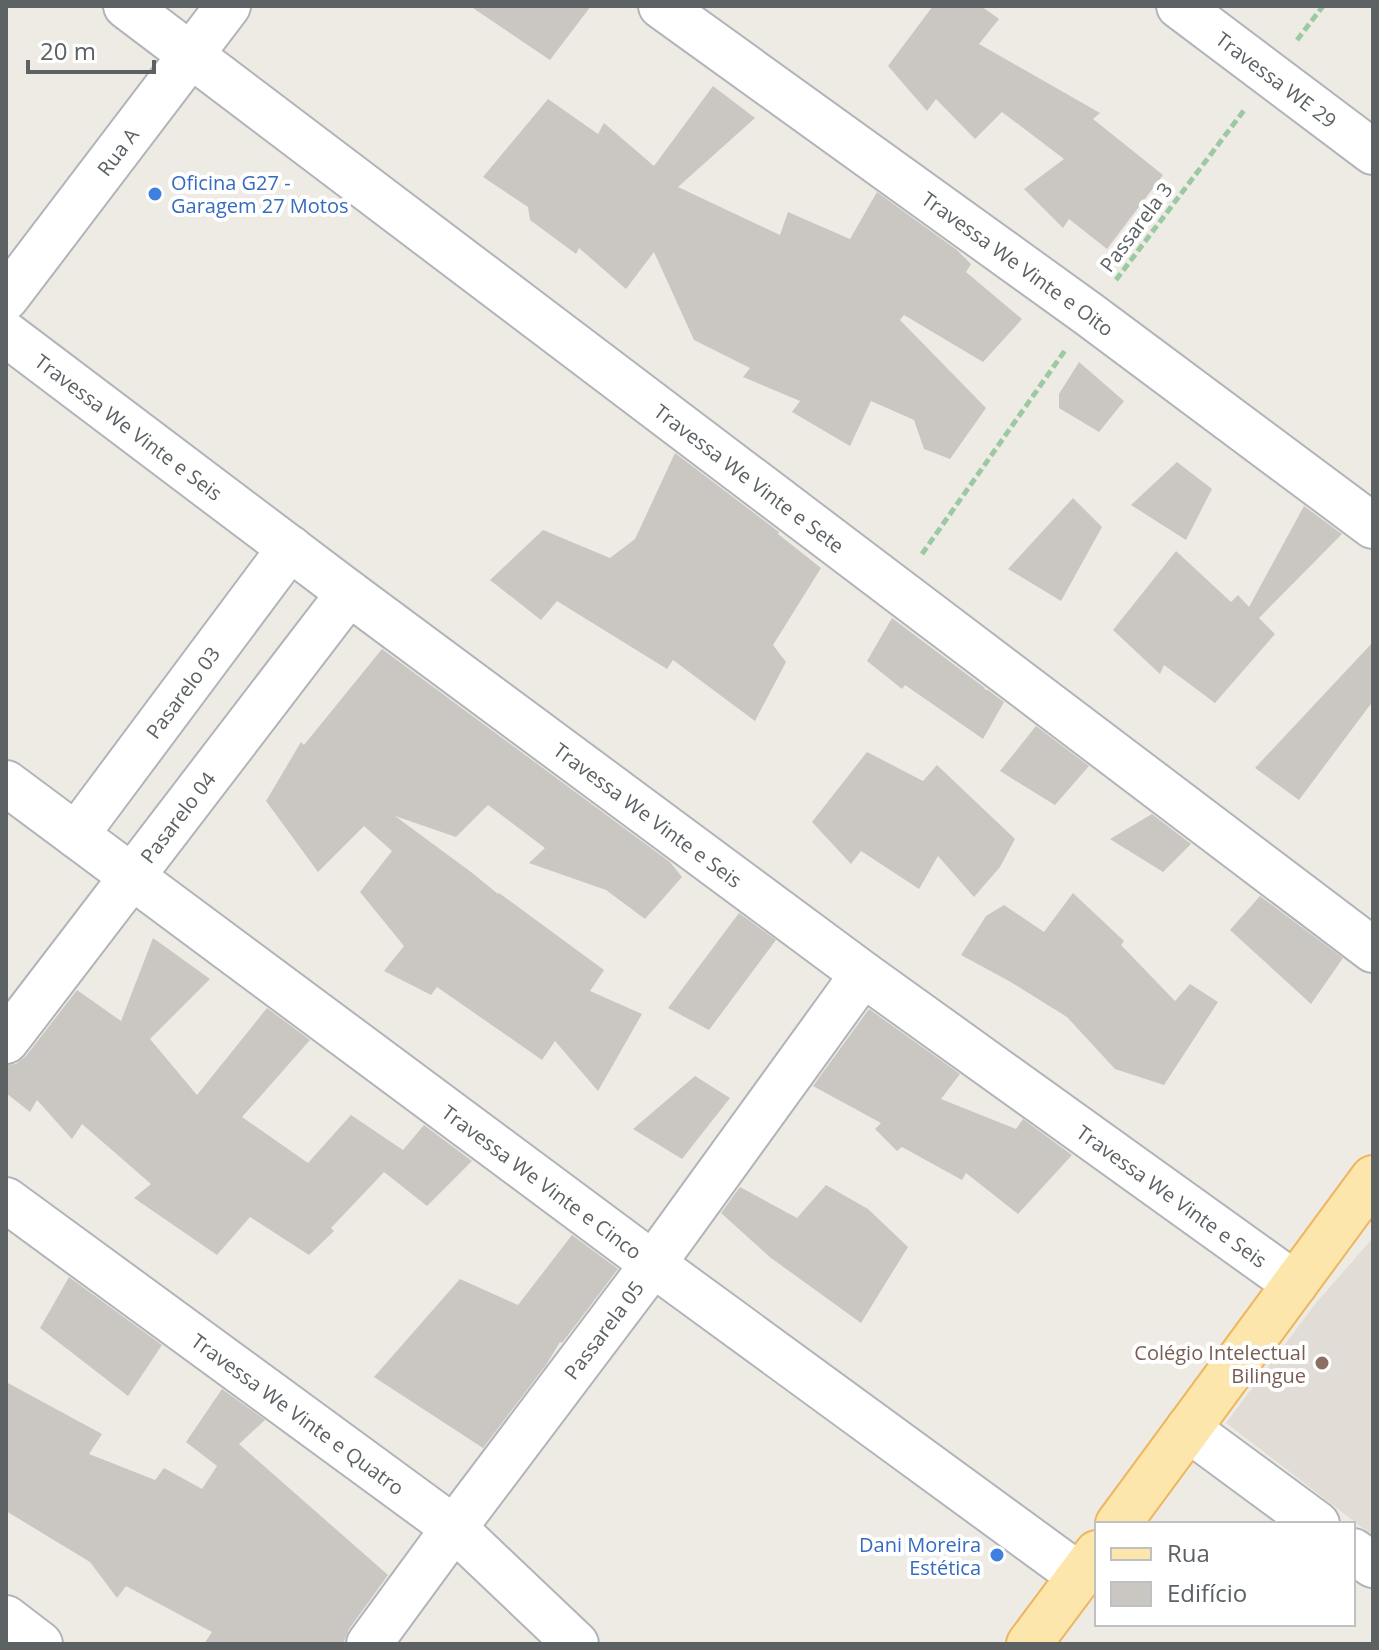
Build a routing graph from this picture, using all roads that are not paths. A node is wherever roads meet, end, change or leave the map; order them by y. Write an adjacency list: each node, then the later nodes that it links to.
1 (126, 6): 5 (street, Travessa We Vinte e Sete)
2 (228, 6): 5 (street, Rua A)
3 (661, 6): 9 (street, Travessa We Vinte e Oito)
4 (1179, 6): 6 (street, Travessa WE 29)
5 (191, 55): 7 (street, Rua A); 15 (street, Travessa We Vinte e Sete)
6 (1373, 152)
7 (6, 298)
8 (6, 334): 10 (street, Travessa We Vinte e Seis)
9 (1373, 526)
10 (290, 548): 11 (street, Travessa We Vinte e Seis); 13 (street, Pasarelo 03)
11 (349, 593): 14 (street, Pasarelo 04); 16 (street, Travessa We Vinte e Seis)
12 (6, 783): 13 (street, Travessa We Vinte e Cinco)
13 (76, 835): 14 (street, Travessa We Vinte e Cinco)
14 (131, 876): 17 (street, Pasarelo 04); 20 (street, Travessa We Vinte e Cinco)
15 (1373, 950)
16 (863, 974): 20 (street, Passarela 05); 21 (street, Travessa We Vinte e Seis)
17 (6, 1041)
18 (1373, 1178): 21 (main road)
19 (6, 1200): 25 (street, Travessa We Vinte e Quatro)
20 (653, 1264): 25 (street, Passarela 05); 27 (street, Travessa We Vinte e Cinco)
21 (1295, 1284): 22 (main road)
22 (1188, 1429): 23 (main road); 24 (street)
23 (1119, 1522)
24 (1314, 1522)
25 (454, 1528): 31 (street, Passarela 05); 32 (street, Travessa We Vinte e Quatro)
26 (1355, 1552): 28 (street)
27 (1088, 1565): 33 (main road)
28 (1373, 1565)
29 (6, 1618): 30 (street)
30 (40, 1644)
31 (369, 1644)
32 (576, 1644)
33 (1029, 1644)

